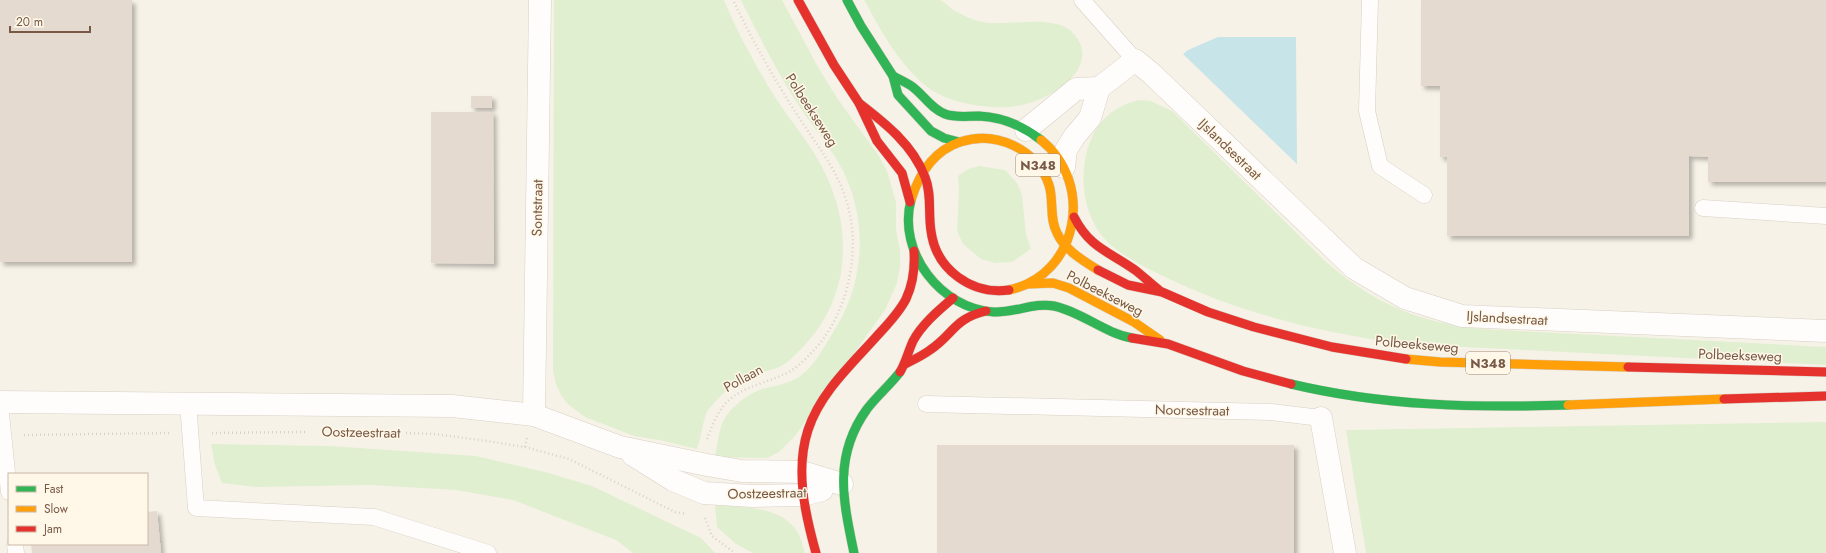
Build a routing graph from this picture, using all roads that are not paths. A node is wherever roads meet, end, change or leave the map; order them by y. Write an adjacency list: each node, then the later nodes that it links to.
1 (540, 0): 35 (street, Sontstraat)
2 (798, 0): 9 (main road, N348)
3 (847, 0): 7 (main road, N348)
4 (1082, 0): 6 (lane)
5 (1370, 0): 15 (lane)
6 (1134, 60): 8 (street); 27 (street, IJslandsestraat)
7 (893, 76): 10 (main road, N348); 12 (main road, N348)
8 (1098, 88): 10 (street); 13 (street)
9 (859, 103): 14 (main road, N348); 16 (main road, N348)
10 (1026, 130): 11 (main road, N348); 13 (main road, N348)
11 (1001, 140): 12 (main road, N348); 20 (main road, N348)
12 (959, 142): 14 (main road, N348)
13 (1064, 167): 19 (main road, N348)
14 (923, 172): 16 (main road, N348); 23 (main road, N348)
15 (1424, 195)
16 (910, 202): 21 (main road, N348)
17 (1703, 208): 18 (lane)
18 (1826, 216)
19 (1074, 217): 20 (main road, N348); 24 (main road, Polbeekseweg / N348)
20 (1066, 246): 22 (main road, N348); 24 (main road, Polbeekseweg / N348)
21 (914, 251): 25 (main road, N348); 38 (main road)
22 (1028, 284): 23 (main road, N348); 28 (main road, Polbeekseweg / N348)
23 (979, 289): 25 (main road, N348)
24 (1160, 291): 30 (main road, Polbeekseweg / N348)
25 (953, 298): 26 (main road, N348); 29 (main road)
26 (986, 311): 28 (main road, Polbeekseweg / N348); 29 (main road)
27 (1826, 331)
28 (1165, 343): 31 (main road, Polbeekseweg / N348)
29 (905, 364): 40 (main road)
30 (1826, 372)
31 (1826, 396)
32 (0, 403): 33 (street, Oostzeestraat); 39 (lane)
33 (188, 403): 35 (street, Oostzeestraat); 42 (lane)
34 (926, 404): 36 (lane, Noorsestraat)
35 (534, 415): 37 (street, Oostzeestraat)
36 (1321, 418): 45 (street, Noorsestraat)
37 (620, 447): 38 (street, Oostzeestraat); 41 (street, Oostzeestraat)
38 (802, 472): 40 (street, Oostzeestraat); 41 (main road)
39 (8, 482)
40 (842, 484): 41 (street, Oostzeestraat); 44 (main road)
41 (803, 495): 43 (main road)
42 (488, 553)
43 (816, 553)
44 (854, 553)
45 (1345, 553)

